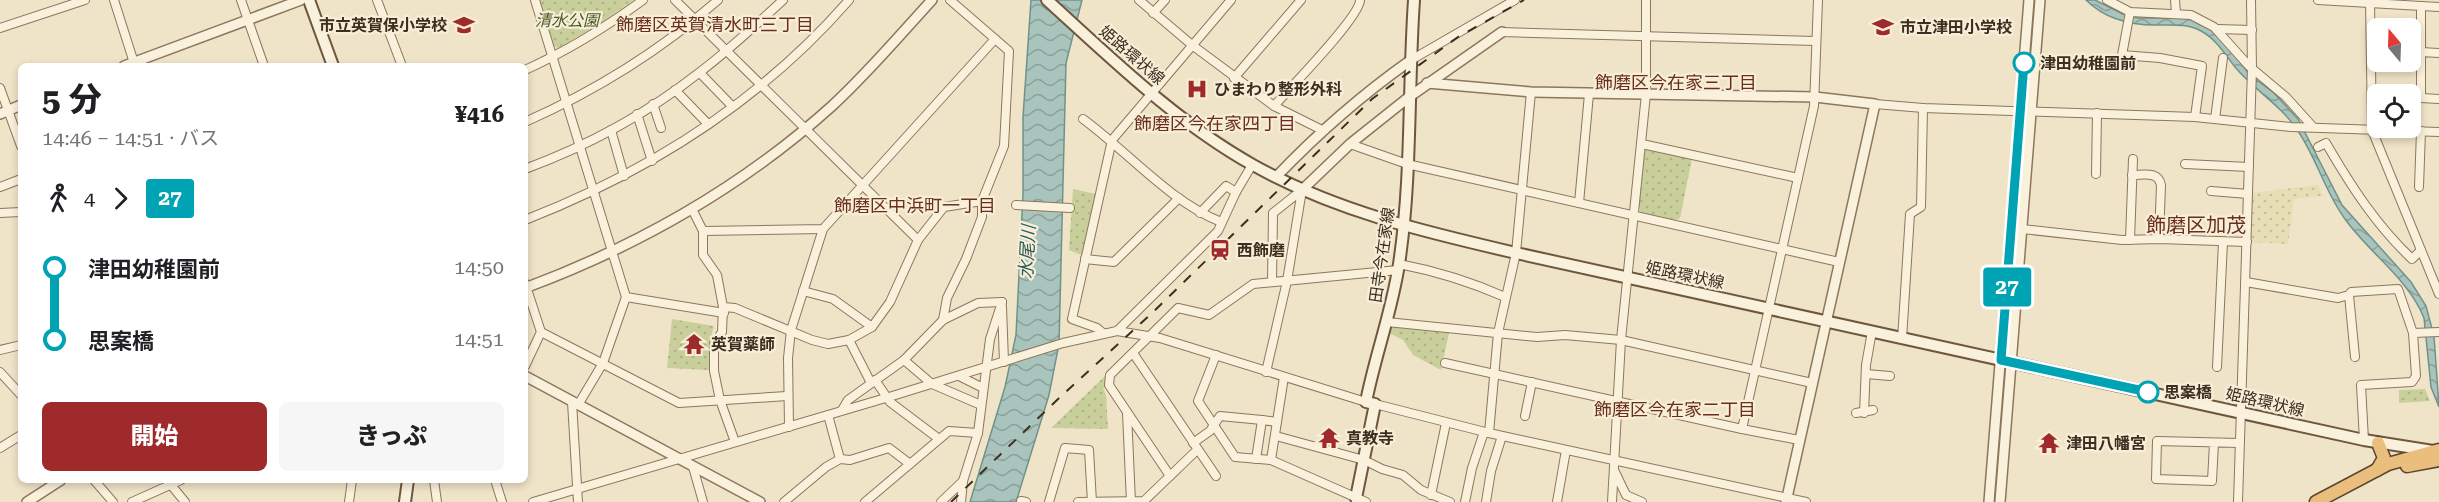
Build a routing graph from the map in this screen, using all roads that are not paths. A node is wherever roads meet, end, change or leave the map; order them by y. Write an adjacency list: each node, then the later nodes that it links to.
1 (85, 0): 41 (street)
2 (114, 0): 55 (street)
3 (241, 0): 39 (street)
4 (301, 0): 39 (street)
5 (309, 0): 58 (main road)
6 (377, 0): 59 (street)
7 (535, 0): 52 (street)
8 (643, 0): 52 (street)
9 (675, 0): 40 (street)
10 (718, 0): 40 (street)
11 (783, 0): 49 (street)
12 (849, 0): 65 (street)
13 (932, 0): 95 (street)
14 (950, 0): 46 (street)
15 (1047, 0): 69 (main road, 姫路環状線)
16 (1139, 0): 35 (street)
17 (1165, 0): 35 (street)
18 (1231, 0): 48 (street)
19 (1301, 0): 63 (street)
20 (1360, 0): 81 (street)
21 (1414, 0): 54 (main road, 田寺今在家線)
22 (1515, 0): 54 (street)
23 (1646, 0): 45 (street)
24 (1818, 0): 47 (street)
25 (2029, 0): 83 (street)
26 (2040, 0): 83 (street)
27 (2107, 0): 34 (street)
28 (2175, 0): 36 (street)
29 (2251, 0): 43 (street)
30 (2318, 0): 31 (street)
31 (2370, 2): 32 (street); 37 (street)
32 (2421, 6): 33 (street); 38 (street)
33 (2439, 7)
34 (2130, 12): 36 (street); 87 (street)
35 (1153, 13): 48 (street)
36 (2176, 13): 42 (street)
37 (2370, 18)
38 (2421, 18)
39 (247, 19): 56 (street); 57 (street)
40 (695, 20): 49 (street); 76 (street)
41 (0, 28)
42 (2217, 29): 43 (street); 61 (street)
43 (2252, 30): 61 (street)
44 (1502, 32): 45 (street); 64 (street)
45 (1646, 36): 47 (street); 71 (street)
46 (995, 39): 122 (street); 132 (street)
47 (1816, 40): 73 (street)
48 (1192, 45): 63 (street); 69 (street)
49 (726, 51): 62 (street); 65 (street)
50 (2421, 52): 51 (street)
51 (2439, 53)
52 (553, 57): 60 (street); 76 (street)
53 (2223, 58): 89 (street)
54 (1411, 60): 72 (main road, 田寺今在家線); 97 (street)
55 (134, 63)
56 (137, 63)
57 (263, 63)
58 (332, 63)
59 (401, 63)
60 (528, 69)
61 (2252, 69): 92 (street); 94 (street)
62 (700, 73): 67 (street); 80 (street)
63 (1234, 78): 81 (street)
64 (1427, 82): 68 (street); 72 (street)
65 (760, 85): 80 (street); 95 (street)
66 (0, 88): 84 (street)
67 (675, 90): 77 (street); 91 (street)
68 (1531, 92): 70 (street); 126 (street)
69 (1153, 93): 104 (street); 113 (main road, 姫路環状線)
70 (1590, 94): 71 (street); 133 (street)
71 (1646, 94): 73 (street); 106 (street)
72 (1409, 97): 105 (street); 111 (main road, 田寺今在家線)
73 (1815, 97): 78 (street); 120 (street)
74 (2421, 98): 75 (street)
75 (2439, 99)
76 (567, 103): 90 (street); 107 (street)
77 (652, 104): 86 (street); 93 (street)
78 (1875, 104): 82 (street); 157 (street)
79 (18, 106): 84 (street)
80 (732, 106): 91 (street)
81 (1274, 106): 97 (street)
82 (1923, 108): 83 (street); 186 (street)
83 (2025, 111): 85 (street); 145 (street); 196 (street)
84 (4, 112): 103 (street)
85 (2097, 113): 87 (street); 116 (street)
86 (637, 114): 96 (street); 110 (street)
87 (2195, 117): 89 (street)
88 (1083, 118): 104 (street)
89 (2215, 119): 92 (street)
90 (528, 121)
91 (708, 124): 110 (street)
92 (2250, 124): 94 (street); 114 (street)
93 (662, 128)
94 (2313, 128): 98 (street)
95 (805, 129): 122 (street); 136 (street)
96 (611, 130): 107 (street); 118 (street)
97 (1322, 130): 119 (street)
98 (2367, 130)
99 (2421, 131): 100 (street)
100 (2439, 132)
101 (2376, 138): 153 (street)
102 (2421, 138): 124 (street)
103 (18, 140)
104 (1112, 140): 131 (street); 156 (street)
105 (1350, 144): 111 (street); 125 (street)
106 (1642, 144): 120 (street); 140 (street)
107 (581, 146): 115 (street); 127 (street)
108 (2318, 147): 153 (street)
109 (2133, 159): 117 (street)
110 (652, 161): 118 (street)
111 (1407, 164): 126 (street); 143 (main road, 田寺今在家線)
112 (2185, 164): 114 (street)
113 (1252, 165): 119 (main road, 姫路環状線); 129 (street)
114 (2248, 167): 130 (street)
115 (528, 168)
116 (2096, 174)
117 (2132, 175): 147 (street); 149 (street)
118 (624, 176): 127 (street)
119 (1276, 177): 125 (main road, 姫路環状線)
120 (1798, 178): 152 (street)
121 (18, 180): 123 (street)
122 (862, 186): 144 (street); 148 (street)
123 (0, 187)
124 (2419, 187)
125 (1302, 190): 143 (main road, 姫路環状線); 160 (street); 161 (street)
126 (1522, 190): 133 (street); 155 (street)
127 (595, 191): 141 (street); 154 (street)
128 (2211, 191): 130 (street)
129 (1236, 192): 139 (street); 142 (street)
130 (2248, 194): 151 (street)
131 (1179, 198): 139 (street); 156 (street)
132 (982, 201): 148 (street); 173 (street)
133 (1579, 203): 140 (street)
134 (1016, 205): 135 (street)
135 (1070, 208)
136 (692, 209): 146 (street); 154 (street)
137 (18, 212): 138 (street)
138 (0, 213)
139 (1200, 213): 142 (street)
140 (1634, 215): 152 (street); 159 (street)
141 (528, 219)
142 (1221, 222): 178 (street)
143 (1404, 227): 155 (main road, 姫路環状線); 158 (main road, 田寺今在家線)
144 (823, 229): 146 (street); 164 (street)
145 (2022, 229): 149 (street); 196 (street)
146 (703, 231): 172 (street)
147 (2159, 239): 149 (street); 150 (street)
148 (918, 240): 176 (street)
149 (2130, 240)
150 (2223, 242): 151 (street); 200 (street)
151 (2247, 242): 162 (street)
152 (1782, 248): 157 (street); 171 (street)
153 (2421, 250): 166 (street)
154 (614, 252): 163 (street); 168 (street)
155 (1516, 253): 159 (main road, 姫路環状線); 169 (street)
156 (1085, 259): 182 (street)
157 (1839, 262): 174 (street)
158 (1399, 267): 160 (street); 169 (street); 175 (main road, 田寺今在家線)
159 (1628, 278): 171 (main road, 姫路環状線); 188 (street)
160 (1287, 281): 161 (street); 203 (street)
161 (1272, 282): 185 (street)
162 (2246, 282): 167 (street); 227 (street)
163 (528, 285)
164 (803, 291): 176 (street); 177 (street)
165 (528, 292): 180 (street)
166 (2439, 294)
167 (2349, 295): 184 (street); 193 (street)
168 (626, 297): 172 (street); 198 (street)
169 (1505, 297): 183 (street)
170 (1002, 302): 173 (street); 197 (street); 201 (street)
171 (1770, 309): 174 (main road, 姫路環状線); 202 (street)
172 (724, 310): 177 (street); 219 (street)
173 (943, 320): 195 (street)
174 (1828, 321): 179 (main road, 姫路環状線); 213 (street)
175 (1387, 322): 183 (street); 221 (main road, 田寺今在家線)
176 (872, 327): 187 (street)
177 (791, 330): 187 (street); 217 (street)
178 (1117, 330): 182 (street); 185 (street)
179 (1872, 331): 186 (main road, 姫路環状線); 206 (street)
180 (542, 332): 194 (street); 198 (street)
181 (2438, 332): 184 (street)
182 (1103, 333): 197 (street)
183 (1498, 333): 188 (street); 205 (street)
184 (2413, 333): 243 (street)
185 (1149, 335): 191 (street); 192 (street)
186 (1902, 339): 196 (main road, 姫路環状線)
187 (849, 340): 211 (street)
188 (1621, 340): 202 (street); 220 (street)
189 (18, 346): 190 (street)
190 (0, 350)
191 (1133, 353): 226 (street); 248 (street)
192 (1216, 355): 203 (street); 233 (street)
193 (2355, 357)
194 (528, 360)
195 (904, 360): 211 (street); 214 (street)
196 (2006, 361): 227 (main road, 姫路環状線); 305 (street); 306 (street)
197 (1004, 362): 201 (street)
198 (603, 363): 219 (street); 222 (street)
199 (1445, 363): 205 (street)
200 (2217, 367)
201 (986, 368): 207 (street); 215 (street)
202 (1754, 369): 213 (street); 235 (street)
203 (1266, 372): 209 (street)
204 (0, 373): 216 (street)
205 (1494, 373): 212 (street); 236 (street)
206 (1866, 374): 208 (street); 225 (street)
207 (959, 376): 214 (street); 215 (street)
208 (1890, 376)
209 (1284, 377): 221 (street); 231 (street)
210 (528, 378): 222 (street)
211 (873, 382): 218 (street); 224 (street)
212 (1532, 382): 220 (street); 229 (street)
213 (1812, 383): 242 (street)
214 (932, 384): 218 (street); 223 (street)
215 (983, 388): 223 (street)
216 (18, 392)
217 (787, 396): 219 (street); 234 (street)
218 (889, 398): 224 (street); 241 (street)
219 (720, 400): 244 (street)
220 (1619, 401): 235 (street); 258 (street)
221 (1370, 403): 232 (street); 257 (main road, 田寺今在家線)
222 (575, 404): 253 (street); 274 (street)
223 (981, 405): 237 (street)
224 (842, 410): 228 (street)
225 (1873, 410)
226 (1127, 411): 263 (street); 297 (street)
227 (2242, 412): 243 (main road, 姫路環状線); 246 (street)
228 (828, 415): 234 (street); 254 (street)
229 (1525, 416)
230 (1262, 420): 231 (street); 233 (street); 255 (street)
231 (1277, 422): 238 (street)
232 (1446, 423): 236 (street); 275 (street)
233 (1215, 424): 248 (street); 255 (street)
234 (789, 426): 244 (street)
235 (1742, 429): 242 (street)
236 (1486, 432): 239 (street); 299 (street)
237 (978, 433): 241 (street); 265 (street)
238 (1276, 436): 256 (street); 257 (street)
239 (1502, 436): 250 (street); 300 (street)
240 (18, 437): 249 (street)
241 (939, 439): 259 (street)
242 (1799, 440): 277 (street)
243 (2364, 440): 247 (main road, 姫路環状線)
244 (735, 442): 253 (street)
245 (2214, 443): 245 (street); 246 (street)
246 (2239, 443): 307 (street)
247 (2378, 443): 251 (main road, 姫路環状線); 252 (main road, 姫路環状線); 262 (highway)
248 (1195, 446): 263 (street); 264 (street)
249 (0, 448)
250 (1566, 450): 258 (street); 301 (street)
251 (2418, 456): 252 (highway); 262 (highway)
252 (2437, 456): 262 (highway)
253 (679, 459): 260 (street); 274 (street)
254 (840, 459): 259 (street); 290 (street)
255 (1256, 459): 256 (street)
256 (1271, 460): 276 (street)
257 (1364, 460): 275 (street); 276 (main road, 田寺今在家線)
258 (1615, 462): 261 (street); 277 (street)
259 (910, 464): 291 (street)
260 (693, 467): 288 (street); 289 (street)
261 (1614, 471): 302 (street); 303 (street)
262 (2376, 471): 308 (highway)
263 (1170, 476): 297 (street)
264 (1216, 476)
265 (963, 481): 292 (street); 293 (street)
266 (56, 483): 278 (street)
267 (97, 483): 279 (street)
268 (167, 483): 280 (street)
269 (170, 483): 281 (street)
270 (352, 483): 282 (street)
271 (406, 483): 283 (main road)
272 (434, 483): 284 (street)
273 (496, 483): 285 (street)
274 (578, 488): 286 (street); 287 (street)
275 (1431, 495): 298 (street)
276 (1360, 501)
277 (1787, 501): 304 (street)
278 (27, 502)
279 (113, 502)
280 (132, 502)
281 (185, 502)
282 (349, 502)
283 (405, 502)
284 (437, 502)
285 (502, 502)
286 (533, 502)
287 (578, 502)
288 (703, 502)
289 (760, 502)
290 (784, 502)
291 (864, 502)
292 (941, 502)
293 (961, 502)
294 (1049, 502): 296 (street)
295 (1078, 502): 296 (street)
296 (1092, 502): 297 (street)
297 (1131, 502)
298 (1449, 502)
299 (1465, 502)
300 (1486, 502)
301 (1557, 502)
302 (1612, 502)
303 (1642, 502)
304 (1805, 502)
305 (1989, 502)
306 (2000, 502)
307 (2238, 502)
308 (2316, 502)

